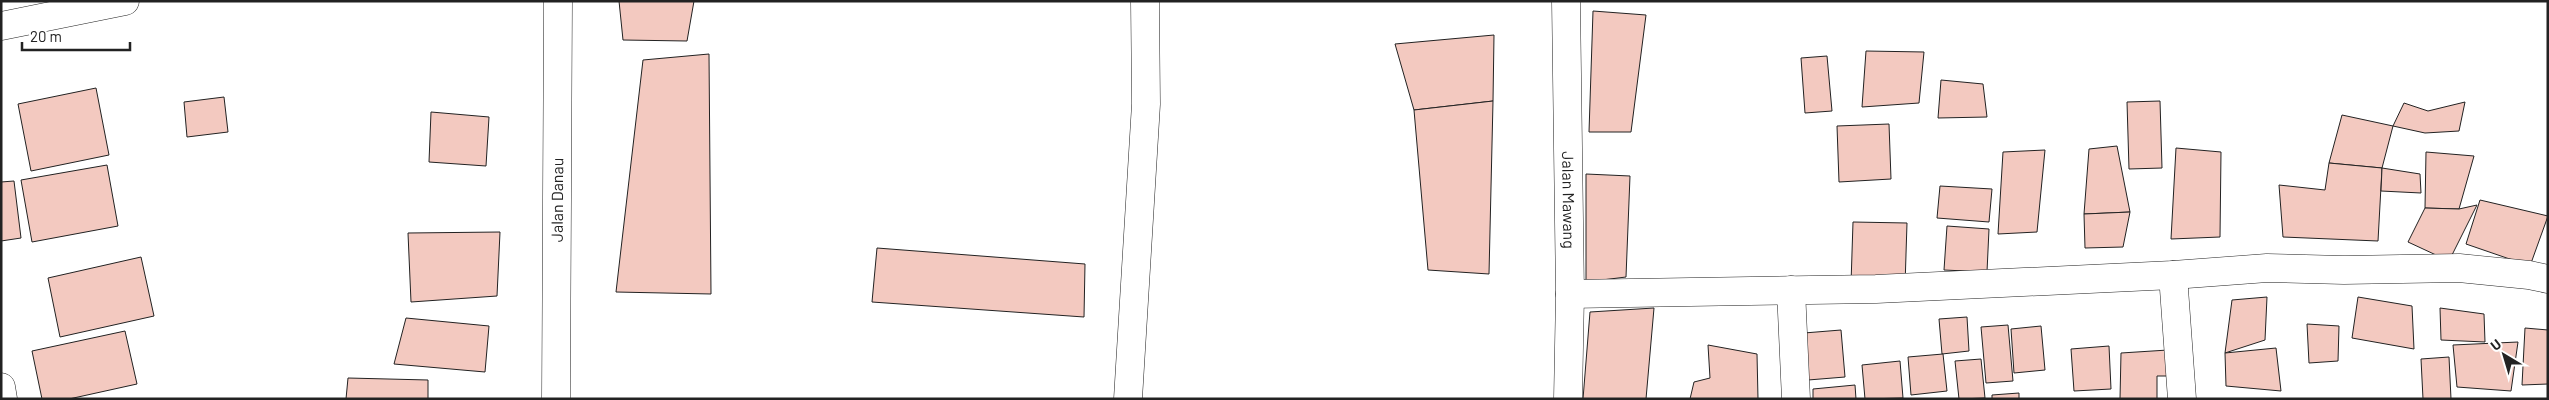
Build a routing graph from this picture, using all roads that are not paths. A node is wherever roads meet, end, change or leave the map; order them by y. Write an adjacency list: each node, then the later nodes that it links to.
1 (124, 1): 5 (street)
2 (558, 1): 12 (street, Jalan Danau)
3 (1145, 1): 13 (street)
4 (1566, 1): 9 (street, Jalan Mawang)
5 (1, 26)
6 (2173, 275): 7 (street); 8 (street); 16 (street)
7 (2548, 280)
8 (1791, 290): 9 (street); 15 (street)
9 (1570, 294): 14 (street, Jalan Mawang)
10 (1, 387): 11 (street)
11 (4, 399)
12 (556, 399)
13 (1128, 399)
14 (1568, 399)
15 (1796, 399)
16 (2182, 399)

